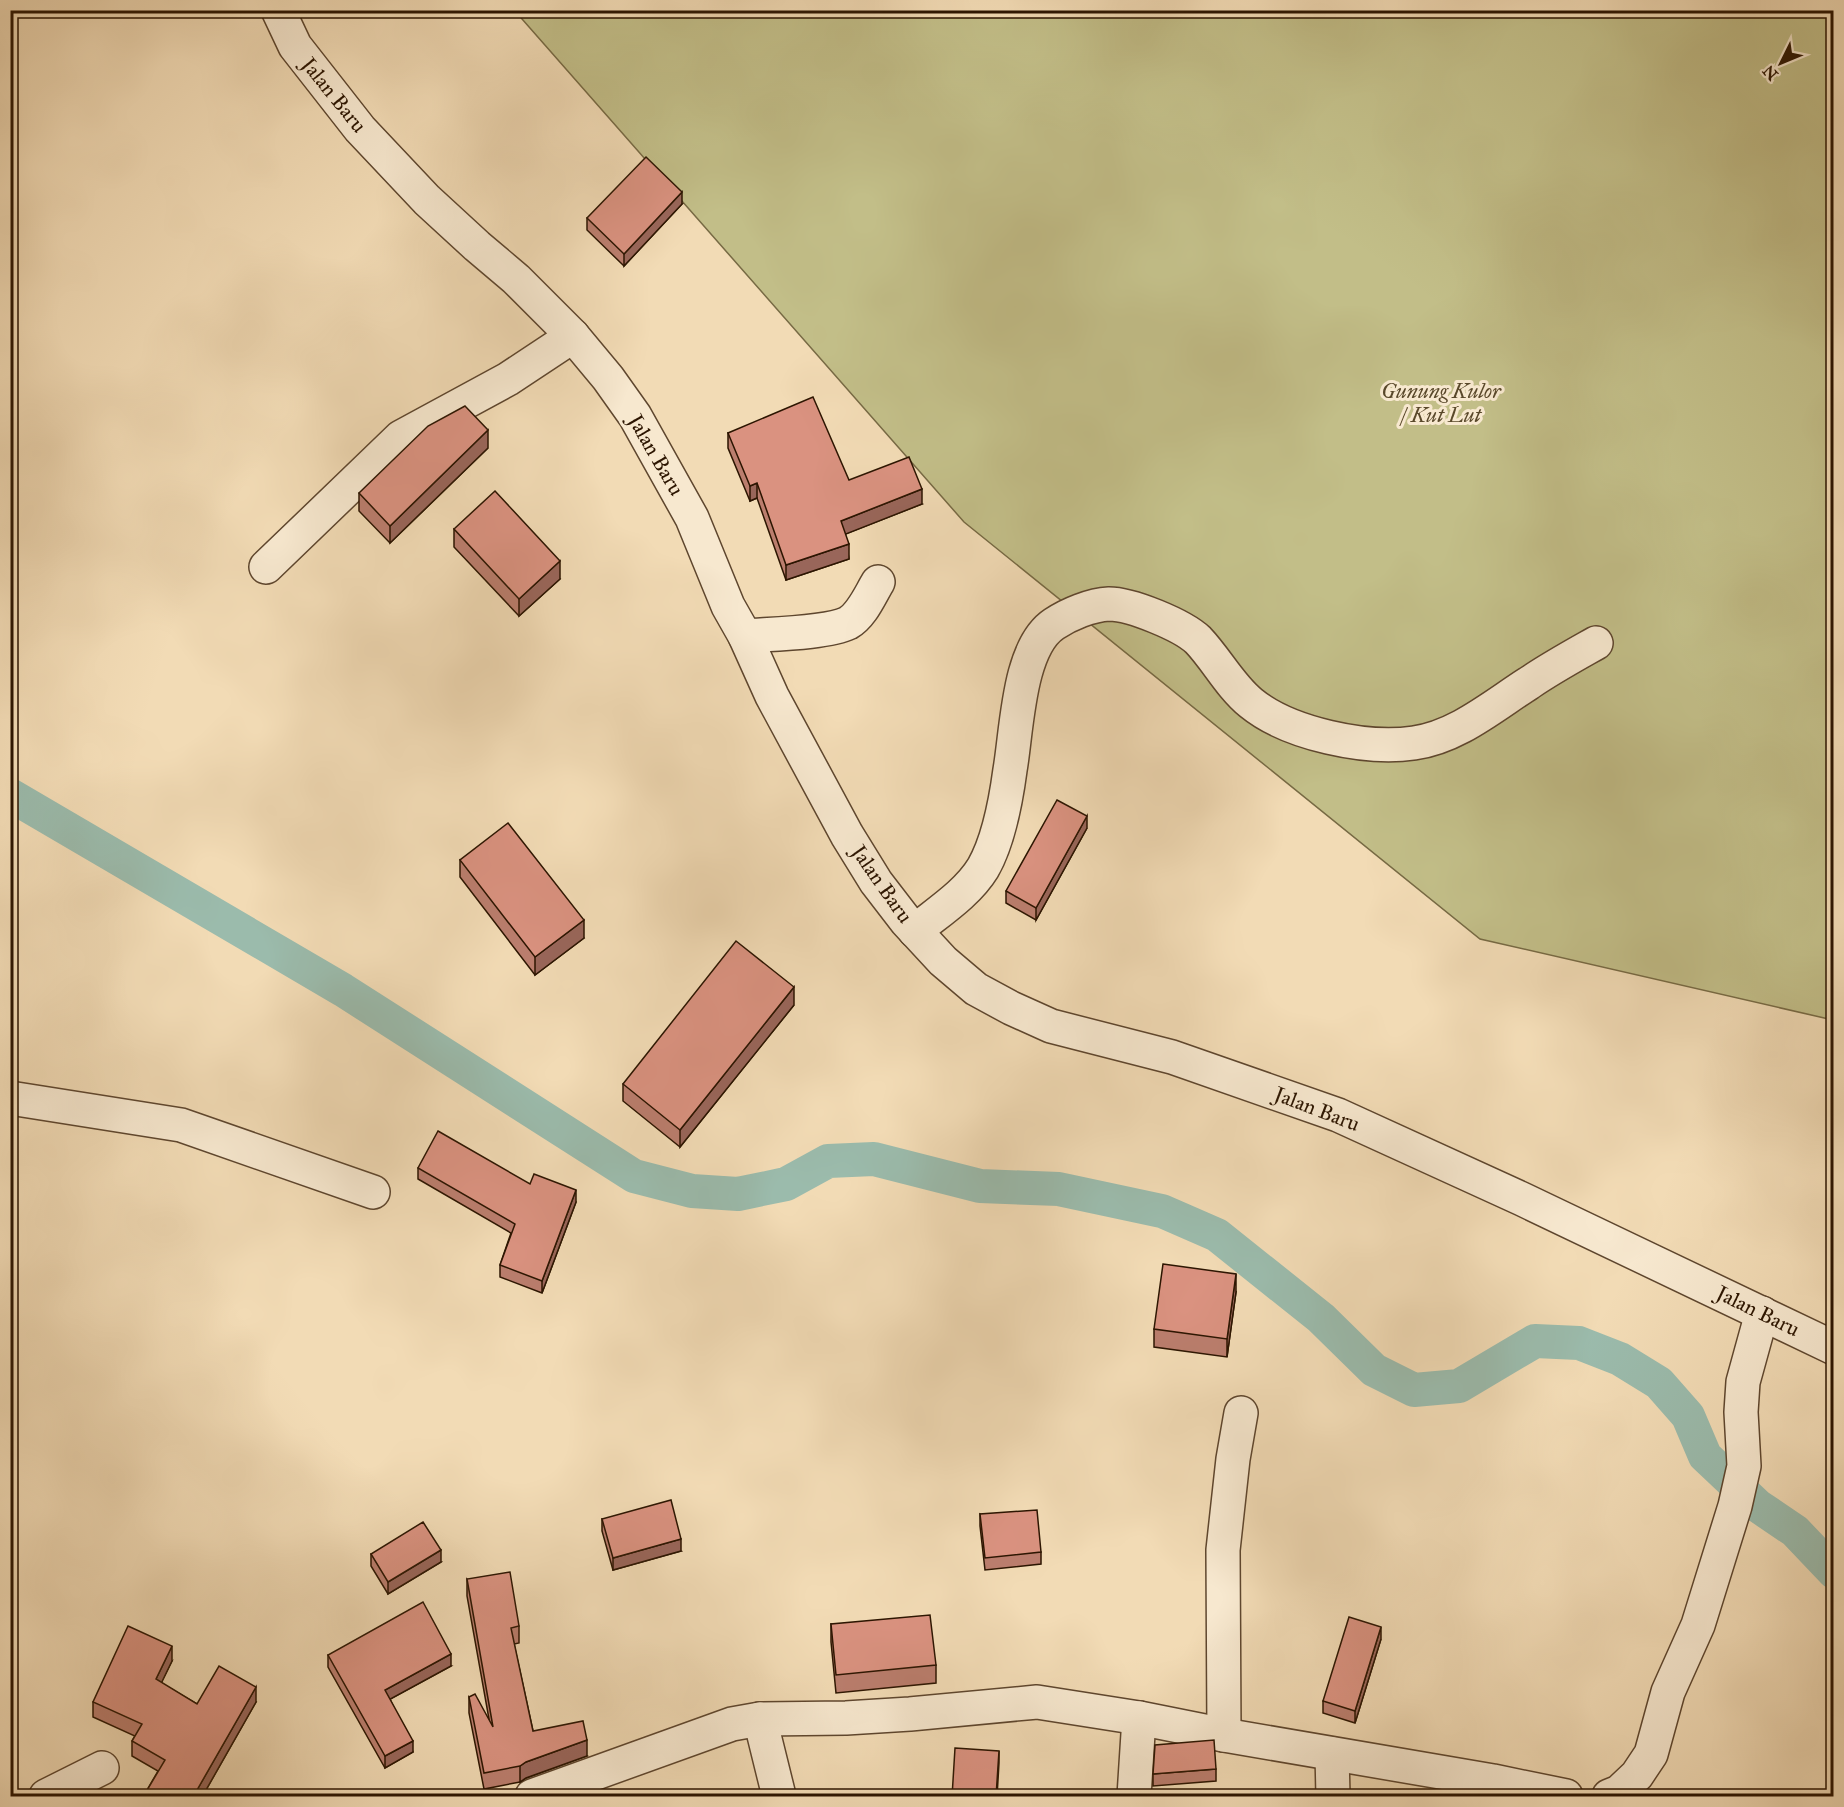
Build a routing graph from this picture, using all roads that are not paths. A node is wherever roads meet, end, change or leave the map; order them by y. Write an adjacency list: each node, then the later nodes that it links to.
1 (278, 10): 2 (street, Jalan Baru)
2 (573, 336): 3 (street); 5 (street, Jalan Baru)
3 (266, 567)
4 (878, 582): 5 (street)
5 (745, 636): 7 (street, Jalan Baru)
6 (1596, 643): 7 (street)
7 (915, 931): 10 (street, Jalan Baru)
8 (10, 1098): 9 (street)
9 (373, 1192)
10 (1762, 1313): 11 (street, Jalan Baru); 18 (street)
11 (1833, 1348)
12 (1241, 1413): 15 (street)
13 (1138, 1718): 14 (street); 15 (street); 22 (street)
14 (760, 1719): 20 (street); 21 (street)
15 (1224, 1736): 16 (street)
16 (1332, 1754): 23 (street); 24 (street)
17 (102, 1768): 19 (street)
18 (1635, 1786): 25 (street)
19 (46, 1797)
20 (532, 1797)
21 (779, 1797)
22 (1134, 1797)
23 (1333, 1797)
24 (1566, 1797)
25 (1609, 1797)

